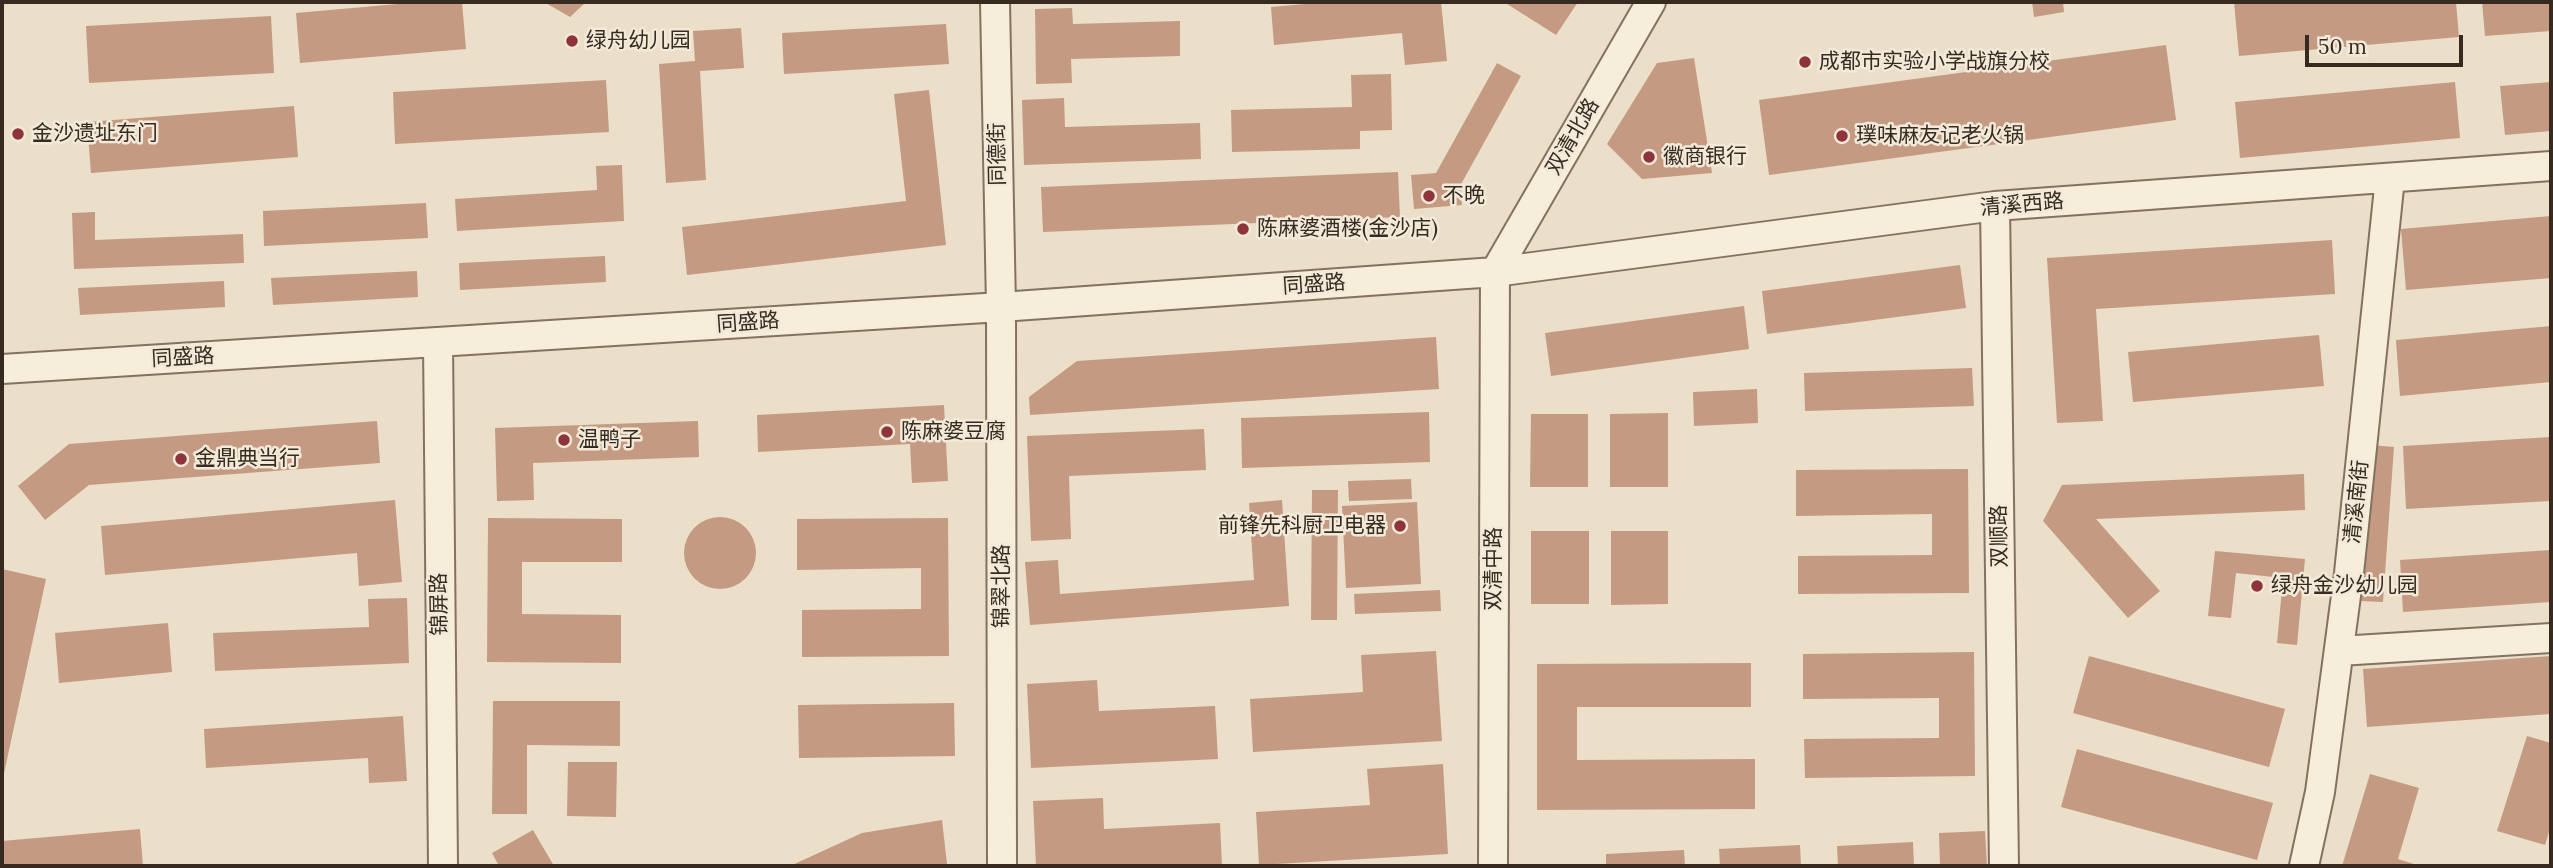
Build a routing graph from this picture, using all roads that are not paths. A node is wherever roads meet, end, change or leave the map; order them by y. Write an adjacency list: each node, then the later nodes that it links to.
1 (995, 2): 7 (street, 同德街)
2 (1651, 2): 6 (street, 双清北路)
3 (2551, 166): 4 (street, 清溪西路)
4 (2389, 178): 5 (street, 清溪西路); 11 (street, 清溪南街)
5 (1995, 206): 6 (street, 清溪西路); 15 (street, 双顺路)
6 (1495, 272): 7 (street, 同盛路); 14 (street, 双清中路)
7 (1001, 307): 8 (street, 同盛路); 13 (street, 锦翠北路)
8 (438, 342): 9 (street, 同盛路); 12 (street, 锦屏路)
9 (2, 369)
10 (2551, 638): 11 (street)
11 (2339, 651): 16 (street, 清溪南街)
12 (443, 866)
13 (1002, 866)
14 (1493, 866)
15 (2004, 866)
16 (2304, 866)

